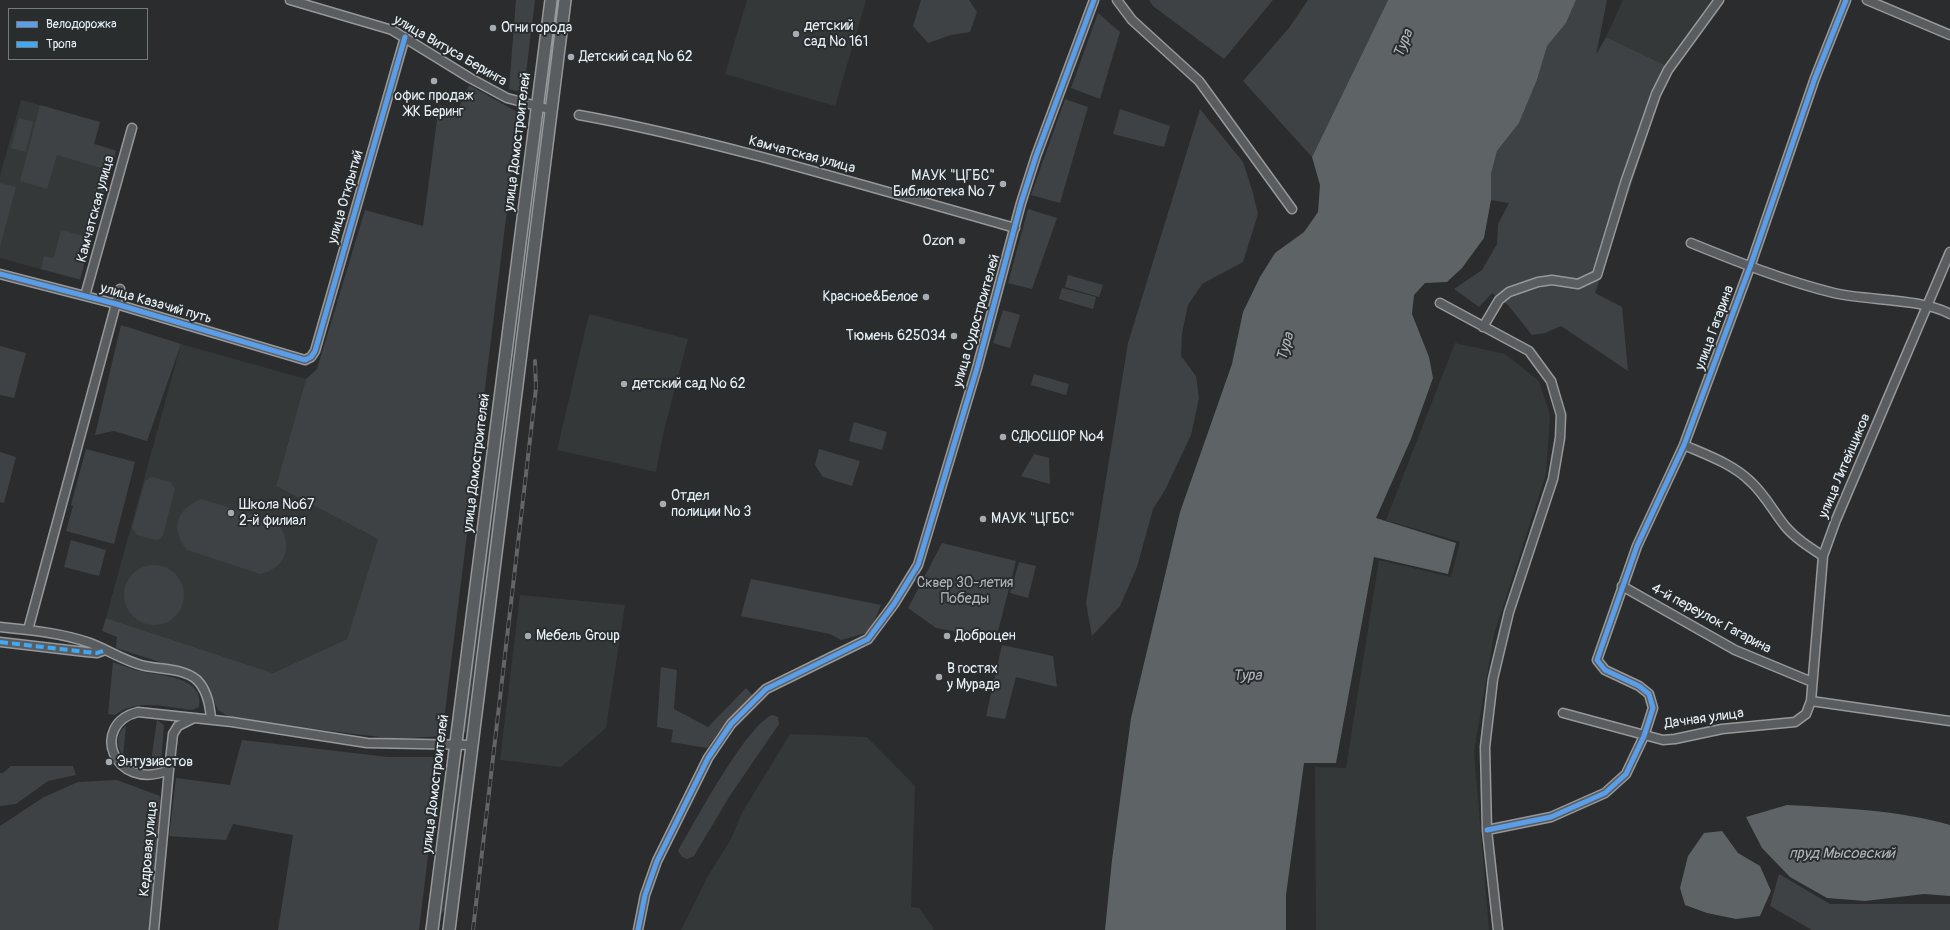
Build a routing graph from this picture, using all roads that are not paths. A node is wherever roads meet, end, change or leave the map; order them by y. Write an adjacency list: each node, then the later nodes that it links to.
1 (290, 0): 10 (street, улица Витуса Беринга)
2 (551, 0): 11 (main road, улица Домостроителей)
3 (565, 0): 12 (main road, улица Домостроителей)
4 (1093, 0): 16 (street, улица Судостроителей)
5 (1117, 0): 15 (street)
6 (1719, 0): 27 (street)
7 (1846, 0): 19 (street, улица Гагарина)
8 (1867, 0): 9 (street)
9 (1950, 35)
10 (405, 37): 11 (street, улица Витуса Беринга); 28 (street, улица Открытий)
11 (537, 107): 12 (street, улица Витуса Беринга); 43 (main road, улица Домостроителей)
12 (552, 110): 44 (main road, улица Домостроителей)
13 (579, 115): 16 (street, Камчатская улица)
14 (132, 128): 22 (street, Камчатская улица)
15 (1292, 209)
16 (1015, 228): 50 (street, улица Судостроителей)
17 (1691, 243): 19 (street)
18 (1950, 252): 25 (street, улица Литейщиков)
19 (1750, 267): 25 (street); 29 (street, улица Гагарина)
20 (0, 274): 22 (street, улица Казачий путь)
21 (120, 289): 24 (street)
22 (85, 296): 24 (street, улица Казачий путь)
23 (1440, 303): 27 (street)
24 (116, 304): 28 (street, улица Казачий путь); 33 (street)
25 (1927, 306): 26 (street); 30 (street, улица Литейщиков)
26 (1950, 314)
27 (1483, 327): 46 (street)
28 (305, 360)
29 (1684, 445): 30 (street); 31 (street, улица Гагарина)
30 (1823, 556): 36 (street, улица Литейщиков)
31 (1622, 586): 36 (street, 4-й переулок Гагарина); 42 (street, улица Гагарина)
32 (0, 627): 33 (street)
33 (28, 630): 35 (street)
34 (0, 642): 35 (street)
35 (105, 650): 40 (street)
36 (1812, 682): 37 (street, улица Литейщиков)
37 (1811, 701): 41 (street); 42 (street, Дачная улица)
38 (1563, 713): 42 (street, Дачная улица)
39 (194, 718): 40 (street); 45 (street, Кедровая улица); 45 (street)
40 (211, 719): 43 (street)
41 (1950, 721)
42 (1644, 736): 46 (street)
43 (456, 745): 44 (street); 48 (main road, улица Домостроителей)
44 (472, 745): 49 (main road, улица Домостроителей)
45 (169, 770): 47 (street, Кедровая улица)
46 (1487, 830): 51 (street)
47 (154, 930)
48 (432, 930)
49 (448, 930)
50 (638, 930)
51 (1498, 930)

